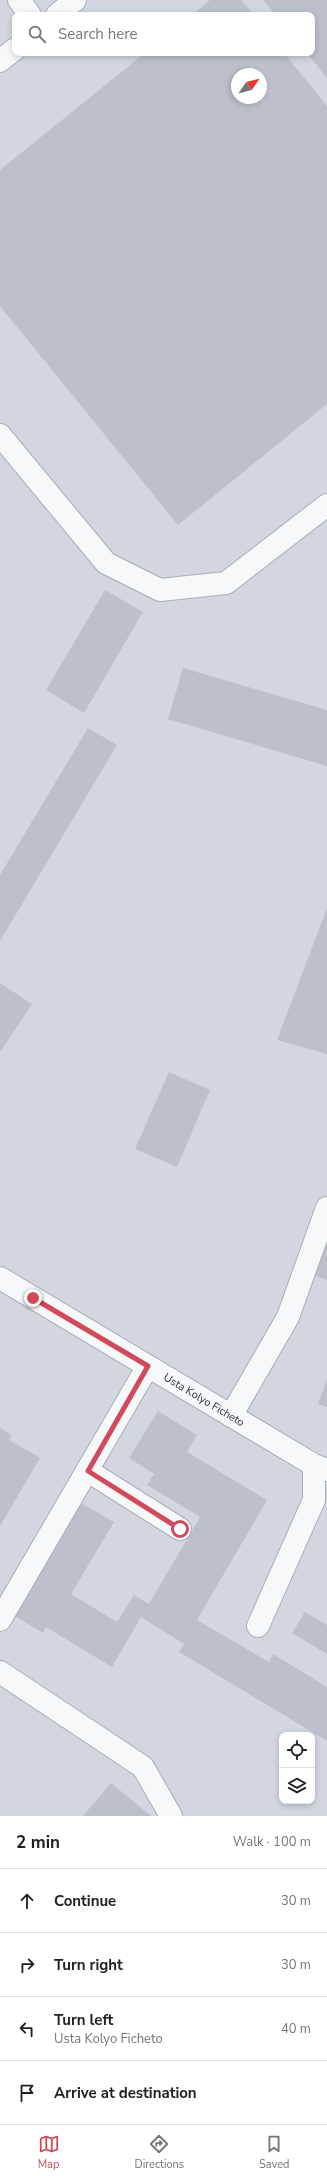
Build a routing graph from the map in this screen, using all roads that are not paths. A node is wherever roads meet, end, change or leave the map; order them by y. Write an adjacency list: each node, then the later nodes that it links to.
1 (19, 0): 3 (street)
2 (75, 0): 4 (street)
3 (28, 12)
4 (60, 12)
5 (12, 51): 6 (street)
6 (0, 61)
7 (0, 435): 8 (street)
8 (327, 505)
9 (327, 1208): 12 (street)
10 (0, 1278): 11 (street, Usta Kolyo Ficheto)
11 (148, 1366): 12 (street, Usta Kolyo Ficheto); 14 (street)
12 (231, 1416): 13 (street, Usta Kolyo Ficheto)
13 (321, 1467): 17 (street)
14 (88, 1471): 15 (street); 16 (street)
15 (180, 1529)
16 (0, 1620)
17 (258, 1626)
18 (0, 1672): 19 (street)
19 (171, 1816)

